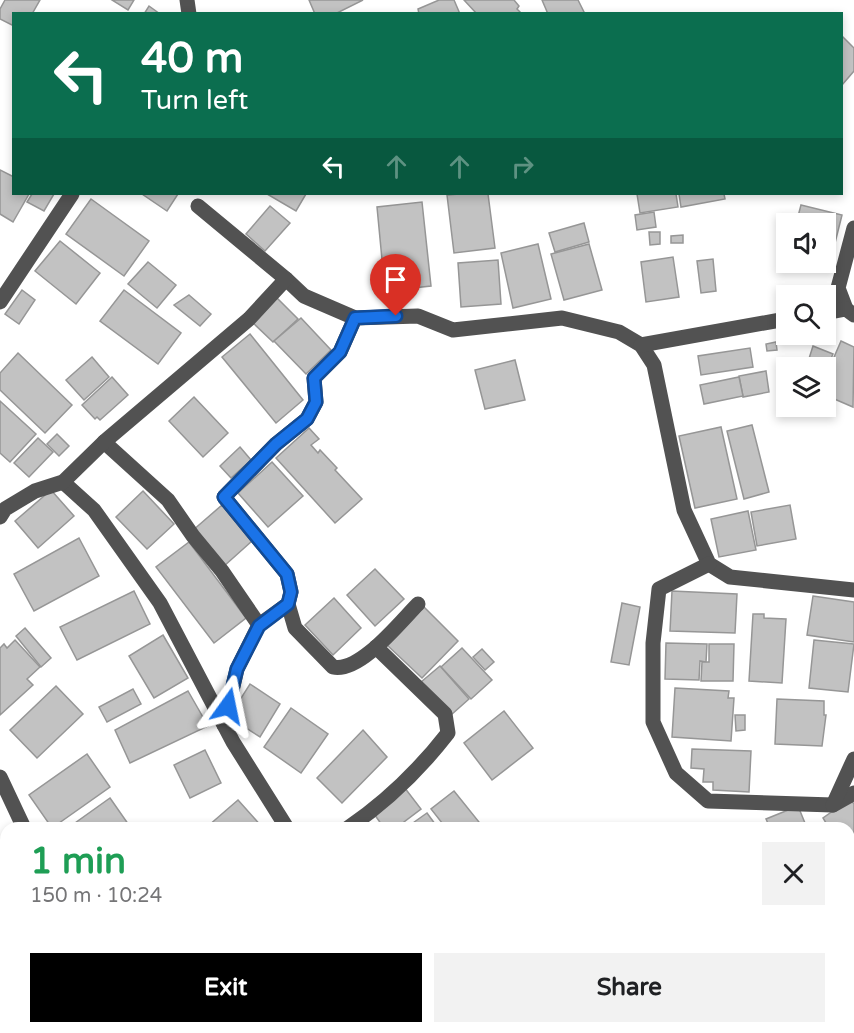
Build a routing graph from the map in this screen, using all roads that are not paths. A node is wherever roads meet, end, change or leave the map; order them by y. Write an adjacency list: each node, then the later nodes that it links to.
1 (71, 195): 5 (street)
2 (198, 207): 4 (street)
3 (854, 228): 6 (street)
4 (286, 279): 7 (street); 10 (street)
5 (2, 292)
6 (850, 312)
7 (355, 318): 9 (street); 15 (street)
8 (776, 321): 9 (street)
9 (641, 345): 13 (street)
10 (104, 442): 11 (street); 17 (street)
11 (63, 483): 12 (street); 19 (street)
12 (2, 510)
13 (708, 564): 14 (street); 23 (street)
14 (854, 590)
15 (288, 604): 17 (street); 18 (street)
16 (418, 604): 18 (street)
17 (259, 626): 19 (street)
18 (376, 647): 26 (street)
19 (224, 725): 25 (street)
20 (854, 759): 23 (street)
21 (0, 777): 24 (street)
22 (854, 793): 23 (street)
23 (833, 805)
24 (21, 822)
25 (282, 822)
26 (356, 822)

